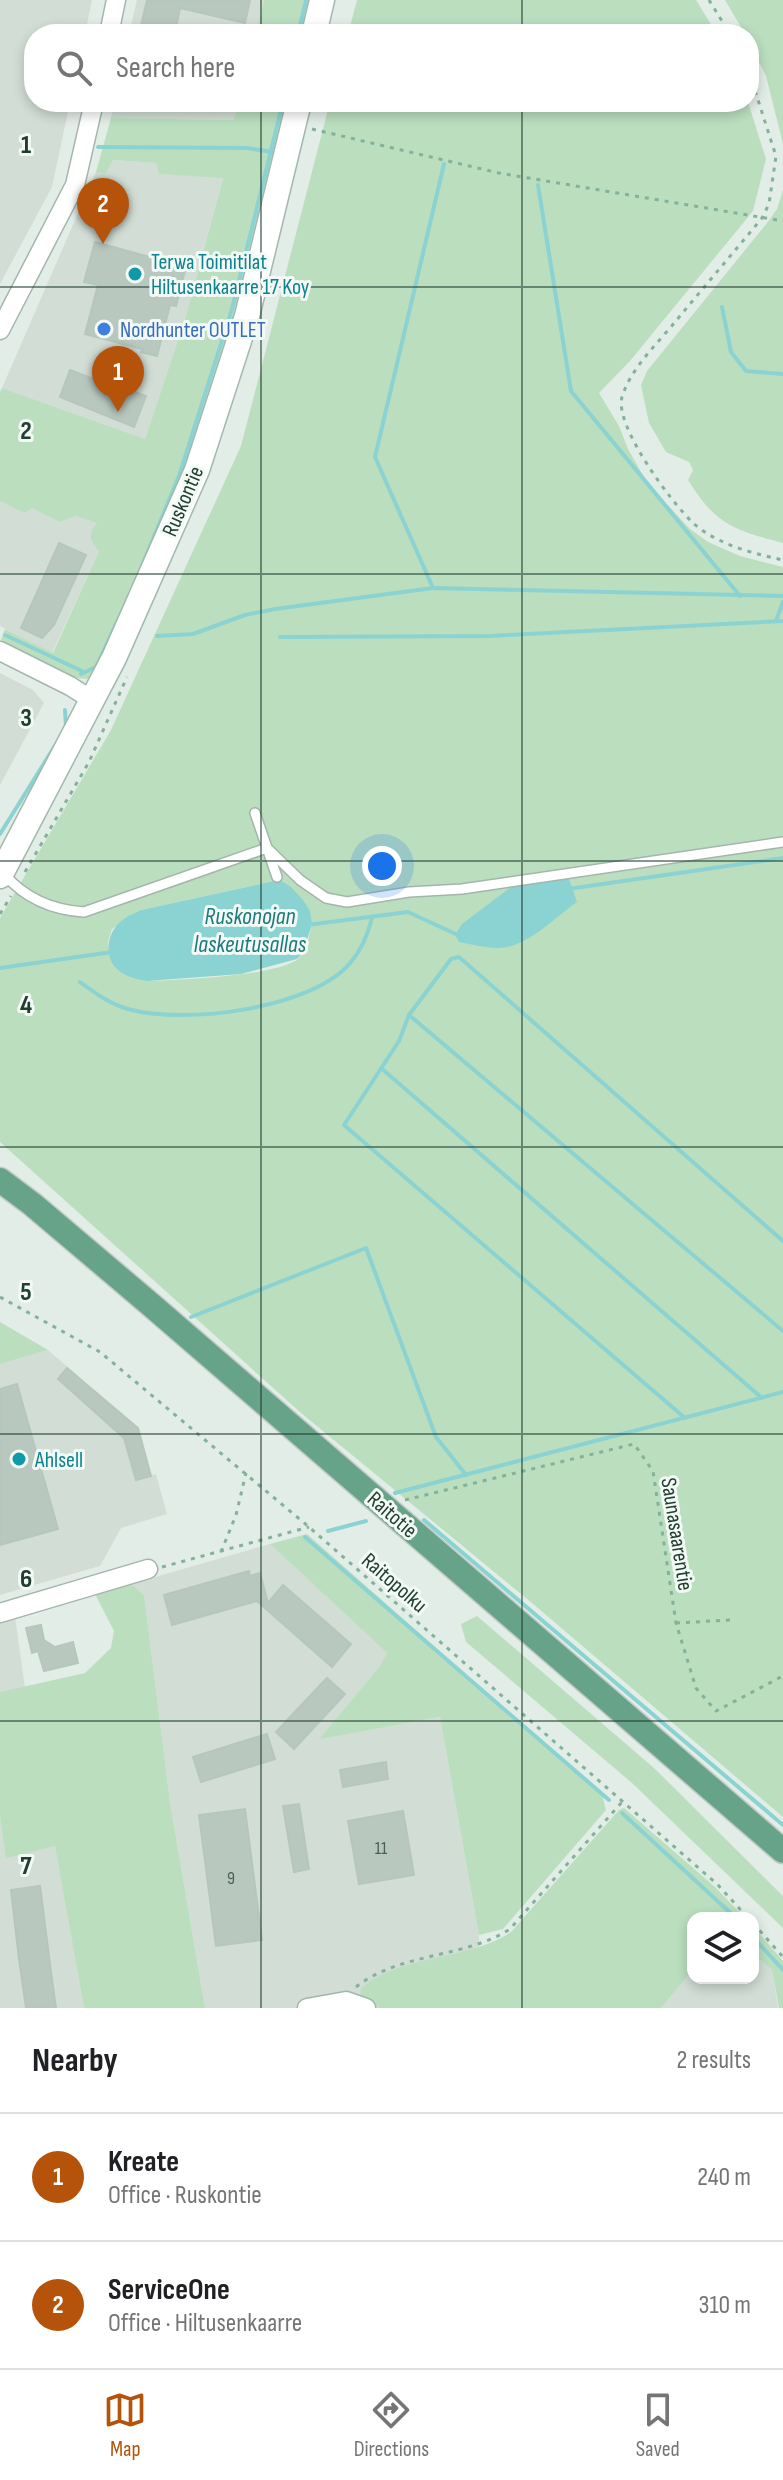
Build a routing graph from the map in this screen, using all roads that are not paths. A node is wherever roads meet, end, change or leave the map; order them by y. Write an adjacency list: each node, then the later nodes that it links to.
1 (116, 0): 3 (street)
2 (322, 0): 4 (main road)
3 (111, 24)
4 (316, 24)
5 (92, 112): 7 (street)
6 (297, 113): 9 (main road, Ruskontie)
7 (0, 330)
8 (0, 651): 9 (street)
9 (92, 700): 13 (main road, Ruskontie)
10 (255, 813): 12 (lane)
11 (783, 842): 12 (lane)
12 (267, 848): 13 (lane); 14 (lane)
13 (1, 874)
14 (277, 877)
15 (0, 1180): 18 (main road, Raitotie)
16 (148, 1569): 17 (street)
17 (0, 1613)
18 (783, 1851)
19 (317, 2007): 20 (street)
20 (366, 2008)

